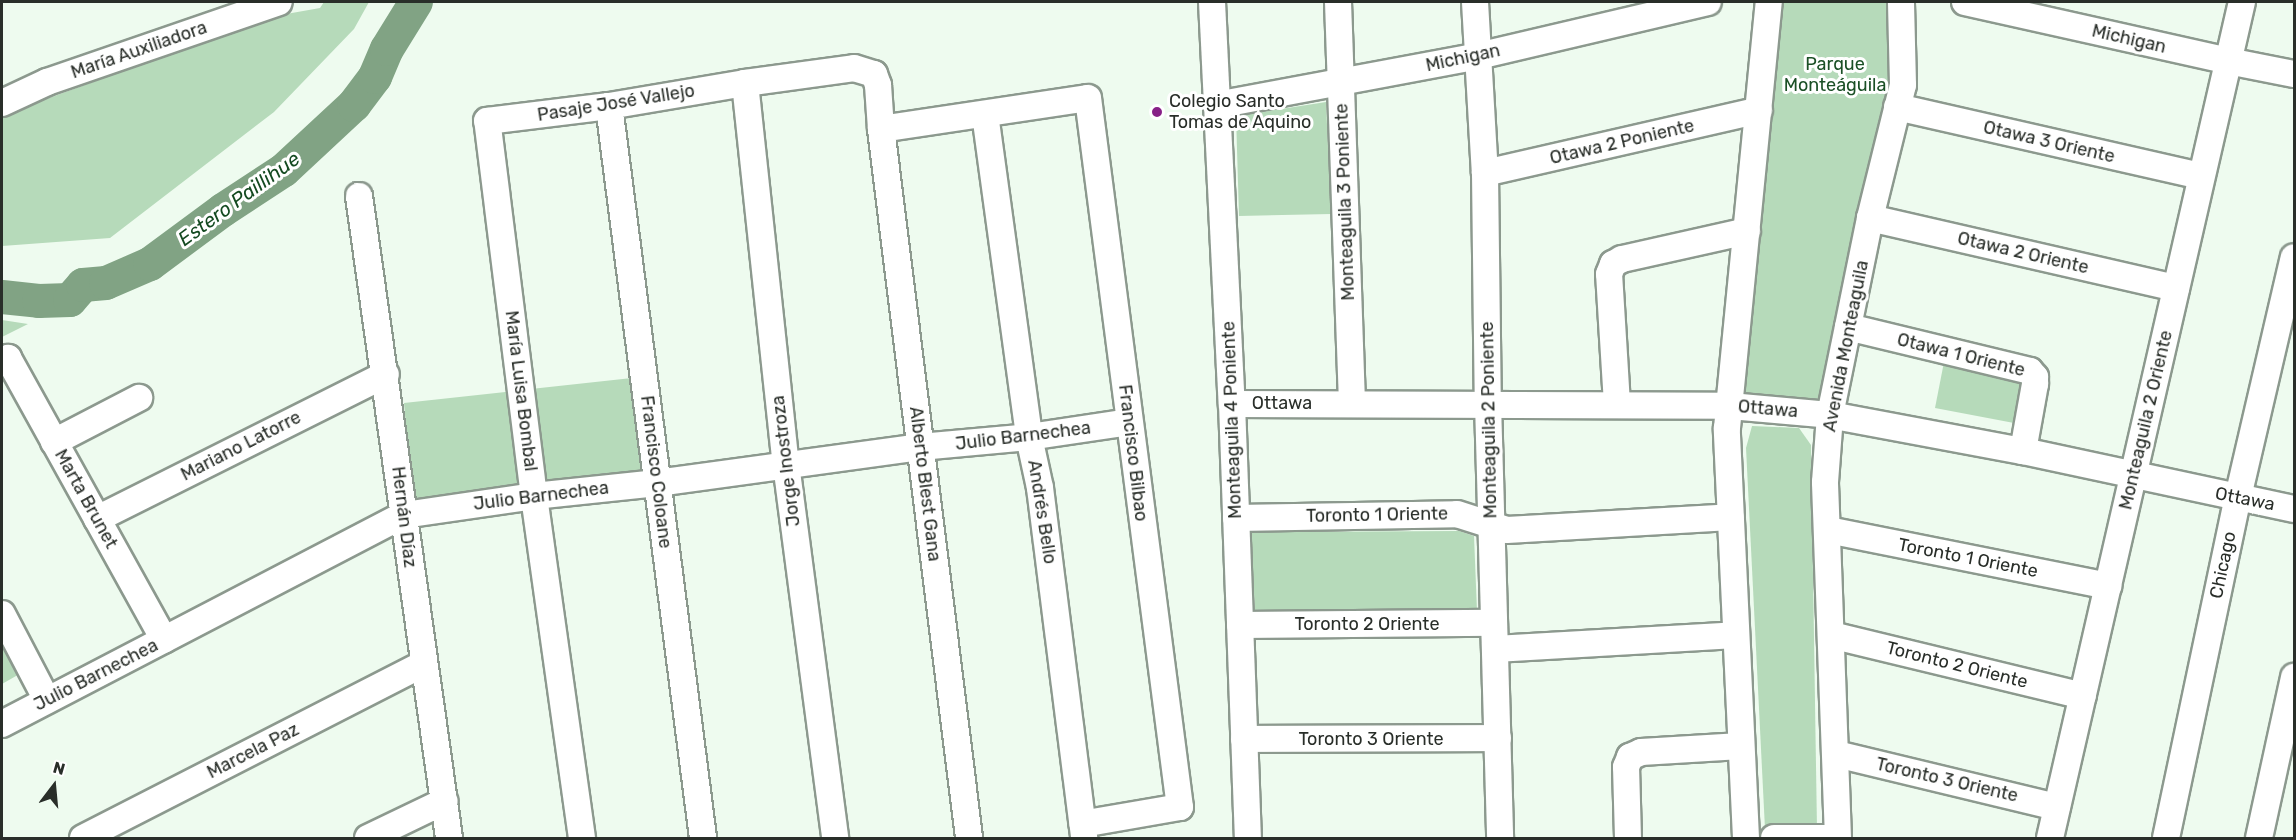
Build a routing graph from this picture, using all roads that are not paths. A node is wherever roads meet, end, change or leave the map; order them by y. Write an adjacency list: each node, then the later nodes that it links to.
1 (279, 2): 15 (street, María Auxiliadora)
2 (1212, 2): 16 (street, Monteaguila 4 Poniente)
3 (1338, 2): 13 (street, Monteaguila 3 Poniente)
4 (1475, 2): 10 (street, Monteaguila 2 Poniente)
5 (1708, 2): 10 (street, Michigan)
6 (1769, 2): 19 (street)
7 (1901, 2): 18 (street, Avenida Monteaguila)
8 (1965, 2): 11 (street, Michigan)
9 (2242, 2): 11 (street, Monteaguila 2 Oriente)
10 (1478, 56): 13 (street, Michigan); 23 (street, Monteaguila 2 Poniente)
11 (2228, 62): 12 (street, Michigan); 24 (street, Monteaguila 2 Oriente)
12 (2295, 74)
13 (1341, 82): 16 (street, Michigan); 34 (street, Monteaguila 3 Poniente)
14 (745, 83): 17 (street, Pasaje José Vallejo); 22 (street, Pasaje José Vallejo); 45 (street, Jorge Inostroza)
15 (2, 103)
16 (1217, 105): 36 (street, Monteaguila 4 Poniente)
17 (609, 106): 21 (street, Pasaje José Vallejo); 47 (street, Francisco Coloane)
18 (1897, 107): 24 (street, Otawa 3 Oriente); 26 (street, Avenida Monteaguila)
19 (1760, 110): 23 (street, Otawa 2 Poniente); 27 (street)
20 (985, 114): 22 (street); 40 (street, Francisco Bilbao); 41 (street, Andrés Bello)
21 (487, 121): 48 (street, María Luisa Bombal)
22 (881, 129): 43 (street, Alberto Blest Gana)
23 (1485, 173): 35 (street, Monteaguila 2 Poniente)
24 (2201, 176): 29 (street, Monteaguila 2 Oriente)
25 (359, 196): 32 (street, Hernán Díaz)
26 (1870, 218): 29 (street, Otawa 2 Oriente); 30 (street, Avenida Monteaguila)
27 (1747, 231): 37 (street); 38 (street)
28 (2295, 257): 49 (street, Chicago)
29 (2176, 288): 46 (street, Monteaguila 2 Oriente)
30 (1848, 327): 39 (street, Avenida Monteaguila); 44 (street, Otawa 1 Oriente)
31 (5, 360): 42 (street, Marta Brunet)
32 (386, 374): 51 (street, Hernán Díaz); 54 (street, Mariano Latorre)
33 (139, 398): 42 (street)
34 (1352, 403): 35 (street, Ottawa); 36 (street, Ottawa)
35 (1488, 403): 37 (street, Ottawa); 55 (street, Monteaguila 2 Poniente)
36 (1232, 404): 53 (street, Monteaguila 4 Poniente)
37 (1617, 405): 38 (street, Ottawa)
38 (1730, 406): 39 (street, Ottawa); 52 (street)
39 (1830, 415): 44 (street, Ottawa); 56 (street, Avenida Monteaguila)
40 (1129, 422): 41 (street, Julio Barnechea); 77 (street, Francisco Bilbao)
41 (1029, 437): 43 (street, Julio Barnechea); 77 (street, Andrés Bello)
42 (54, 442): 54 (street, Marta Brunet)
43 (920, 447): 45 (street, Julio Barnechea); 84 (street, Alberto Blest Gana)
44 (2023, 451): 46 (street, Ottawa)
45 (786, 464): 47 (street, Julio Barnechea); 83 (street, Jorge Inostroza)
46 (2134, 475): 49 (street, Ottawa); 57 (street, Monteaguila 2 Oriente)
47 (657, 483): 48 (street, Julio Barnechea); 82 (street, Francisco Coloane)
48 (534, 496): 51 (street, Julio Barnechea); 81 (street, María Luisa Bombal)
49 (2238, 497): 50 (street, Ottawa); 92 (street, Chicago)
50 (2295, 509)
51 (404, 515): 63 (street, Julio Barnechea); 65 (street, Hernán Díaz)
52 (1731, 517): 55 (street, Toronto 1 Oriente); 61 (street)
53 (1236, 518): 55 (street, Toronto 1 Oriente); 60 (street, Monteaguila 4 Poniente)
54 (97, 519): 63 (street, Marta Brunet)
55 (1492, 526): 59 (street, Monteaguila 2 Poniente)
56 (1827, 530): 57 (street, Toronto 1 Oriente); 62 (street, Avenida Monteaguila)
57 (2109, 586): 67 (street, Monteaguila 2 Oriente)
58 (2, 614): 68 (street)
59 (1494, 623): 60 (street, Toronto 2 Oriente); 64 (street, Monteaguila 2 Poniente)
60 (1240, 625): 71 (street, Monteaguila 4 Poniente)
61 (1736, 635): 64 (street); 72 (street)
62 (1831, 635): 67 (street, Toronto 2 Oriente); 73 (street, Avenida Monteaguila)
63 (164, 640): 68 (street, Julio Barnechea)
64 (1495, 649): 70 (street, Monteaguila 2 Poniente)
65 (423, 664): 75 (street, Hernán Díaz); 78 (street, Marcela Paz)
66 (2294, 678): 74 (street)
67 (2083, 696): 76 (street, Monteaguila 2 Oriente)
68 (47, 700): 69 (street, Julio Barnechea)
69 (2, 724)
70 (1498, 738): 71 (street, Toronto 3 Oriente); 86 (street, Monteaguila 2 Poniente)
71 (1244, 739): 85 (street, Monteaguila 4 Poniente)
72 (1741, 746): 87 (street); 88 (street)
73 (1836, 754): 76 (street, Toronto 3 Oriente); 90 (street, Avenida Monteaguila)
74 (2285, 762): 93 (street)
75 (445, 801): 79 (street); 80 (street, Hernán Díaz)
76 (2058, 807): 91 (street, Monteaguila 2 Oriente)
77 (1083, 831)
78 (83, 838)
79 (368, 838)
80 (449, 838)
81 (582, 838)
82 (704, 838)
83 (835, 838)
84 (969, 838)
85 (1248, 838)
86 (1500, 838)
87 (1628, 838)
88 (1746, 838)
89 (1774, 838): 90 (street)
90 (1837, 838)
91 (2050, 838)
92 (2166, 838)
93 (2259, 838)

